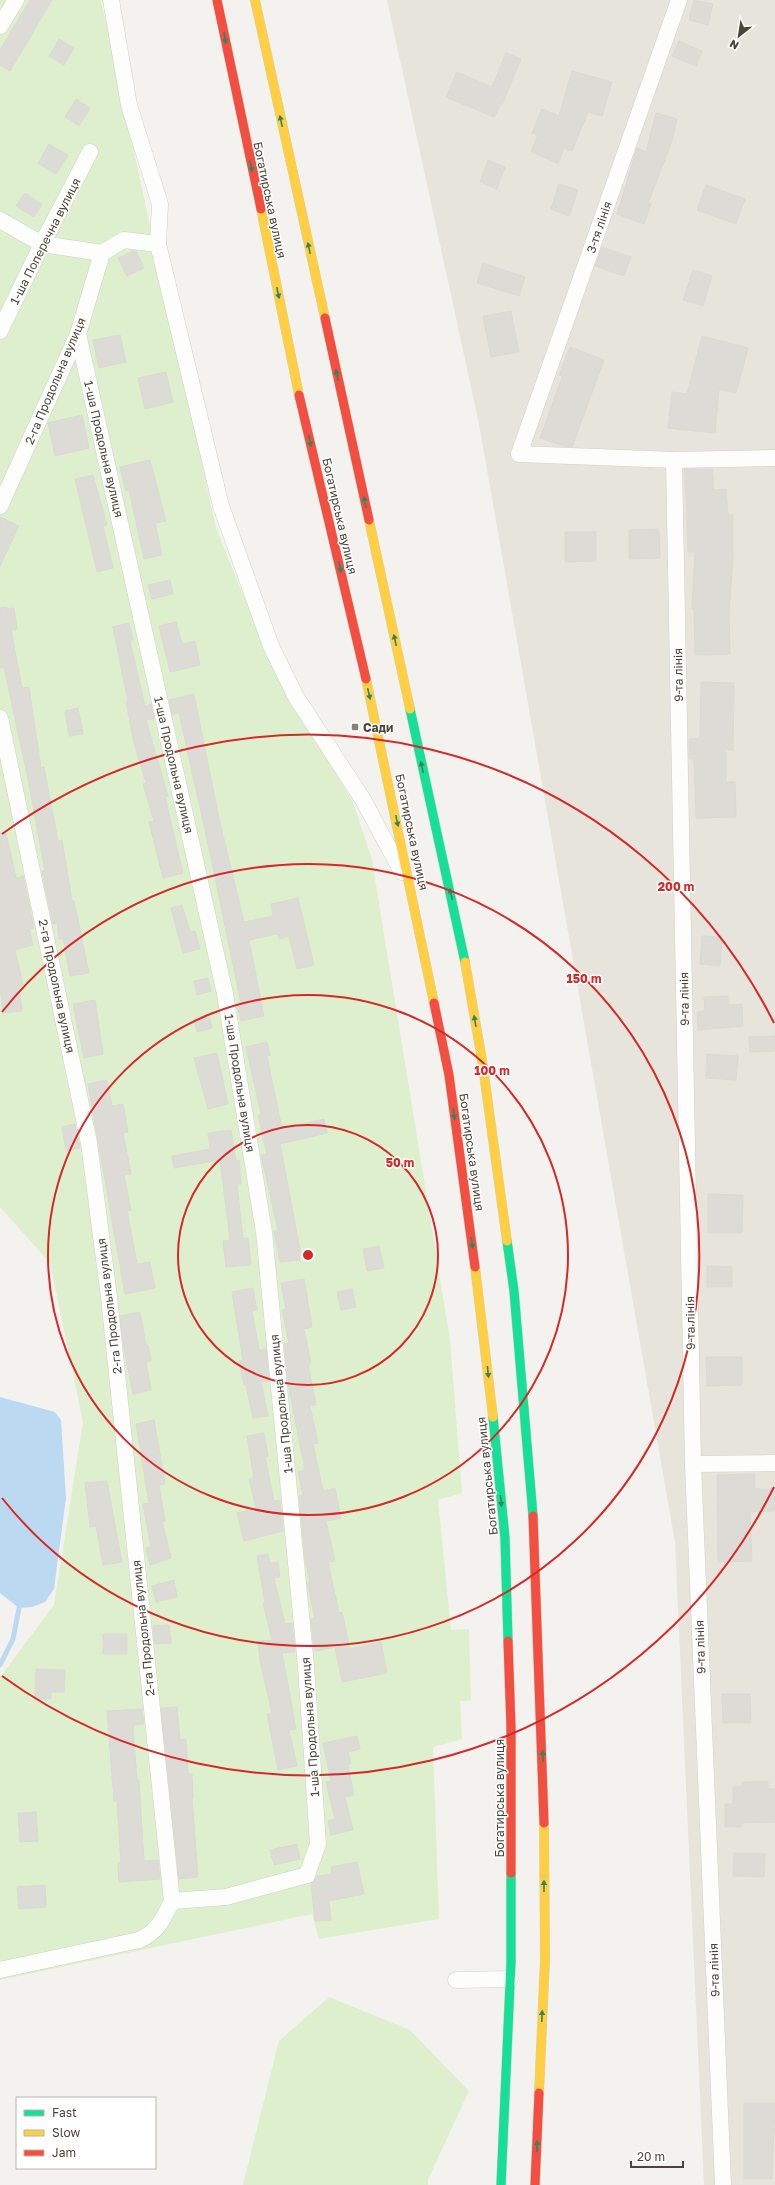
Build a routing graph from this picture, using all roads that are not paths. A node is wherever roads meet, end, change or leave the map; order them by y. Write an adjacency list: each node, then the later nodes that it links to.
1 (16, 0): 6 (street)
2 (110, 0): 10 (street)
3 (217, 0): 18 (main road, Богатирська вулиця, one-way to 18)
4 (255, 0): 26 (main road, Богатирська вулиця, one-way to 4)
5 (679, 0): 15 (street, 3-тя лінія)
6 (0, 26)
7 (90, 152): 9 (street, 1-ша Поперечна вулиця)
8 (0, 220): 9 (street)
9 (42, 244): 11 (street); 12 (street, 1-ша Поперечна вулиця)
10 (158, 244): 11 (street); 18 (street)
11 (102, 253): 13 (street, 2-га Продольна вулиця)
12 (0, 331)
13 (78, 334): 16 (street, 2-га Продольна вулиця); 21 (street, 1-ша Продольна вулиця)
14 (775, 458): 15 (street)
15 (674, 460): 20 (street, 9-та лінія)
16 (0, 506)
17 (0, 718): 21 (street, 2-га Продольна вулиця)
18 (412, 892): 23 (main road, Богатирська вулиця, one-way to 23)
19 (775, 1463): 20 (street)
20 (693, 1464): 27 (street, 9-та лінія)
21 (172, 1901): 22 (street)
22 (0, 1970)
23 (510, 1979): 24 (street); 25 (main road, Богатирська вулиця)
24 (456, 1980)
25 (502, 2185)
26 (535, 2185)
27 (722, 2185)

